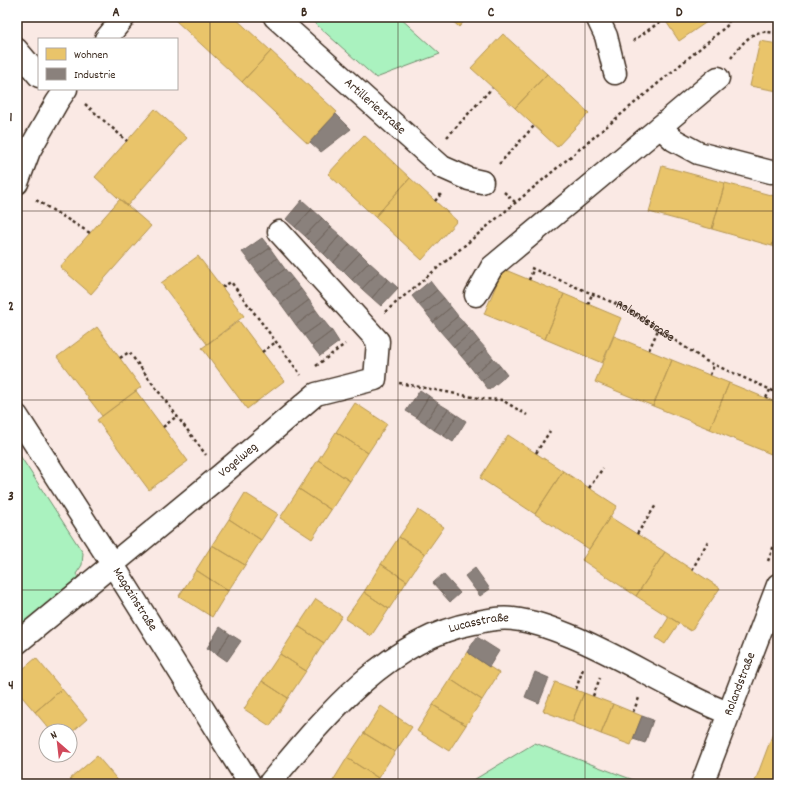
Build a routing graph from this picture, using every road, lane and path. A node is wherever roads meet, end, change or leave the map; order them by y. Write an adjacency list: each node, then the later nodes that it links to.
1 (124, 17): 7 (street)
2 (275, 17): 17 (street, Artilleriestraße)
3 (597, 17): 9 (street)
4 (728, 17): 30 (path)
5 (664, 20): 9 (path)
6 (778, 34): 11 (path)
7 (107, 38)
8 (17, 50): 10 (street)
9 (613, 64)
10 (38, 75)
11 (718, 78): 15 (street)
12 (492, 88): 17 (path)
13 (63, 95): 16 (path); 20 (street)
14 (534, 126): 19 (path)
15 (667, 133): 18 (street); 23 (street)
16 (127, 141)
17 (429, 156): 19 (street, Artilleriestraße)
18 (778, 171)
19 (482, 182)
20 (24, 190): 22 (path)
21 (279, 232): 30 (street)
22 (90, 233)
23 (511, 252): 24 (path, Rolandstraße); 28 (street)
24 (534, 270): 25 (path); 27 (path, Rolandstraße)
25 (529, 280)
26 (222, 287): 32 (path)
27 (592, 294): 29 (path); 31 (path, Rolandstraße)
28 (476, 295)
29 (588, 304)
30 (366, 328): 37 (path); 39 (street)
31 (658, 330): 33 (path); 36 (path, Rolandstraße)
32 (276, 342): 34 (path); 42 (path)
33 (650, 350)
34 (262, 352)
35 (120, 358): 46 (path)
36 (714, 365): 38 (path); 40 (path, Rolandstraße)
37 (315, 367)
38 (710, 375)
39 (375, 378): 42 (street, Vogelweg); 44 (path)
40 (770, 390): 41 (path, Rolandstraße); 43 (path)
41 (778, 393)
42 (316, 394): 51 (street, Vogelweg)
43 (766, 398)
44 (527, 415)
45 (17, 416): 56 (street, Magazinstraße)
46 (177, 416): 47 (path); 51 (path)
47 (163, 427)
48 (550, 431): 49 (path)
49 (536, 453)
50 (603, 468): 52 (path)
51 (221, 475): 56 (street, Vogelweg)
52 (590, 488)
53 (656, 505): 54 (path)
54 (637, 534)
55 (708, 542): 57 (path)
56 (113, 565): 59 (street, Vogelweg); 61 (street, Magazinstraße)
57 (692, 570)
58 (778, 585): 60 (street, Rolandstraße)
59 (17, 643)
60 (729, 713): 62 (street, Lucasstraße); 63 (street, Rolandstraße)
61 (250, 784)
62 (269, 784)
63 (702, 784)

